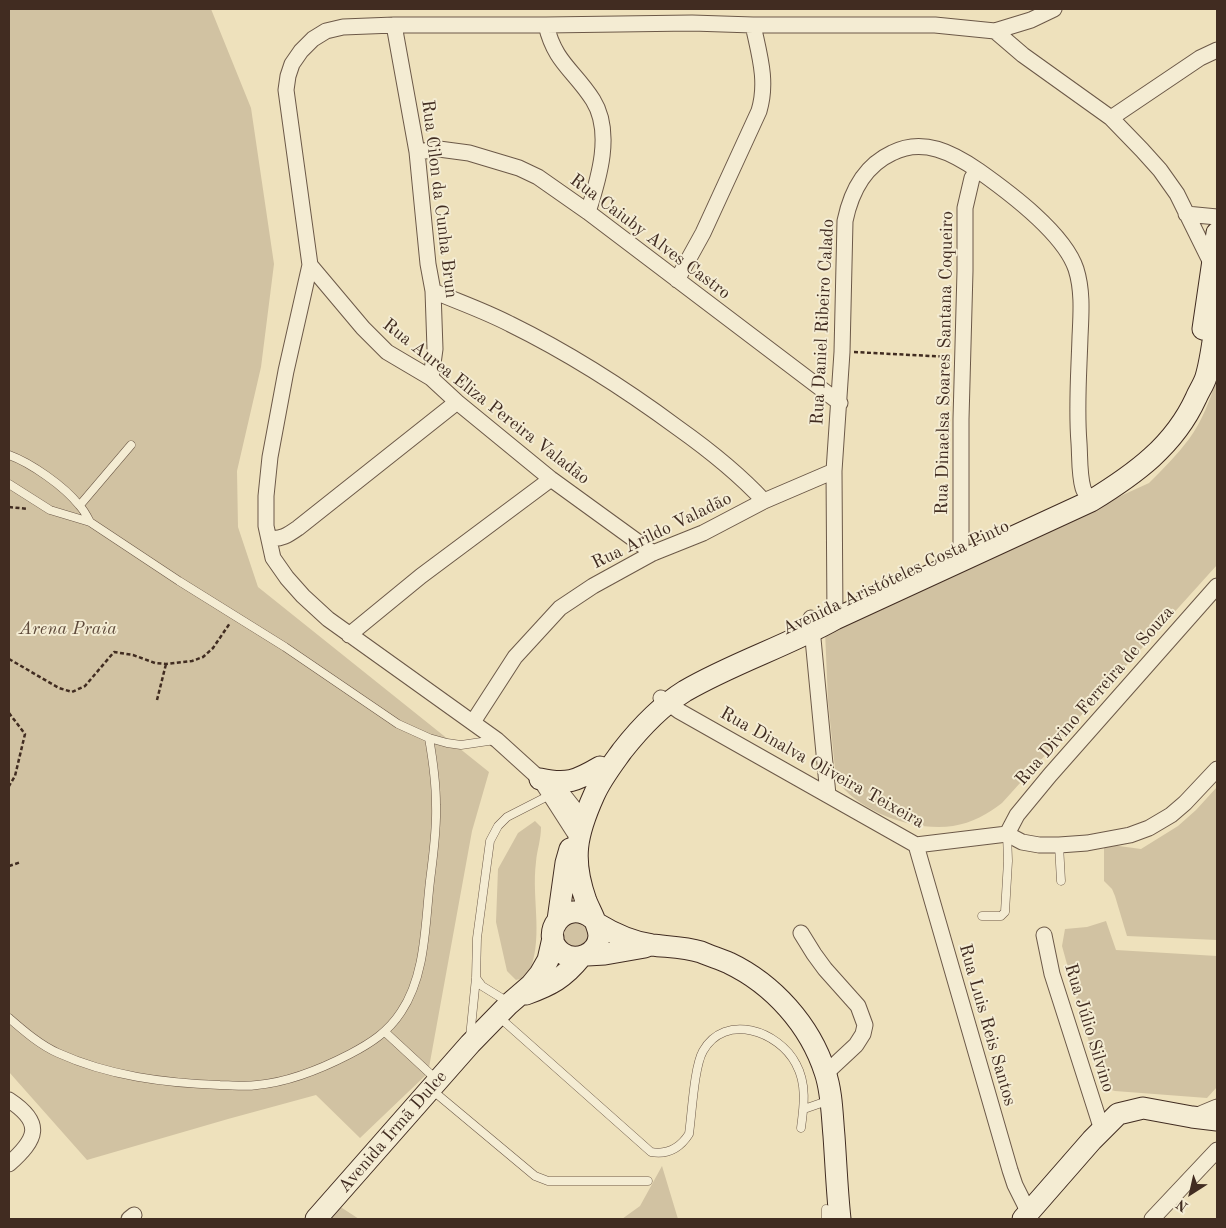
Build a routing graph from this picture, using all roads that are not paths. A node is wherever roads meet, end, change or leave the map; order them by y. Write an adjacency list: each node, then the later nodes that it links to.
1 (1054, 9): 5 (street)
2 (394, 25): 3 (street); 8 (street, Rua Cilon da Cunha Brun); 14 (street)
3 (546, 25): 4 (street); 10 (street)
4 (753, 25): 5 (street); 16 (street)
5 (995, 31): 7 (street)
6 (1217, 50): 7 (street)
7 (1111, 118): 11 (street)
8 (417, 152): 10 (street, Rua Caiuby Alves Castro); 17 (street, Rua Cilon da Cunha Brun)
9 (977, 170): 21 (street, Rua Daniel Ribeiro Calado); 27 (street, Rua Daniel Ribeiro Calado); 32 (street, Rua Dinaelsa Soares Santana Coqueiro)
10 (588, 212): 16 (street, Rua Caiuby Alves Castro)
11 (1186, 214): 12 (street); 15 (street)
12 (1217, 217)
13 (1217, 232): 15 (main road, Avenida Aristóteles Costa Pinto)
14 (310, 265): 19 (street, Rua Aurea Eliza Pereira Valadão); 31 (street)
15 (1214, 269): 27 (main road, Avenida Aristóteles Costa Pinto)
16 (677, 280): 21 (street, Rua Caiuby Alves Castro)
17 (433, 291): 19 (street, Rua Cilon da Cunha Brun); 28 (street)
18 (1217, 312): 27 (main road, Avenida Aristóteles Costa Pinto)
19 (431, 378): 20 (street, Rua Aurea Eliza Pereira Valadão)
20 (457, 402): 25 (street, Rua Aurea Eliza Pereira Valadão); 31 (street)
21 (840, 403): 24 (street, Rua Daniel Ribeiro Calado)
22 (131, 445): 29 (lane)
23 (9, 455): 29 (lane)
24 (834, 471): 28 (street, Rua Arildo Valadão); 35 (street, Rua Daniel Ribeiro Calado)
25 (552, 479): 33 (street, Rua Aurea Eliza Pereira Valadão); 37 (street)
26 (9, 484): 30 (lane)
27 (1087, 495): 32 (main road, Avenida Aristóteles Costa Pinto)
28 (764, 501): 33 (street, Rua Arildo Valadão)
29 (80, 505): 30 (lane)
30 (90, 522): 40 (lane)
31 (269, 538): 37 (street)
32 (963, 552): 35 (main road, Avenida Aristóteles Costa Pinto)
33 (653, 553): 39 (street, Rua Arildo Valadão)
34 (1217, 586): 47 (street, Rua Divino Ferreira de Souza)
35 (835, 612): 36 (main road, Avenida Aristóteles Costa Pinto)
36 (812, 625): 38 (main road, Avenida Aristóteles Costa Pinto); 45 (street)
37 (349, 635): 39 (street)
38 (664, 700): 42 (main road, Avenida Aristóteles Costa Pinto); 45 (street, Rua Dinalva Oliveira Teixeira); 46 (main road, Avenida Aristóteles Costa Pinto)
39 (473, 722): 41 (street)
40 (428, 738): 41 (lane); 61 (lane)
41 (497, 740): 44 (street)
42 (600, 767): 44 (main road); 46 (main road, Avenida Aristóteles Costa Pinto)
43 (1217, 769): 49 (street, Rua Dinalva Oliveira Teixeira)
44 (545, 787): 46 (street); 58 (lane)
45 (828, 795): 48 (street, Rua Dinalva Oliveira Teixeira)
46 (579, 822): 52 (main road, Avenida Aristóteles Costa Pinto); 53 (main road, Avenida Aristóteles Costa Pinto)
47 (1007, 834): 48 (street, Rua Dinalva Oliveira Teixeira); 49 (street, Rua Dinalva Oliveira Teixeira); 51 (lane)
48 (916, 845): 77 (street, Rua Luis Reis Santos)
49 (1058, 845): 50 (lane)
50 (1060, 881)
51 (982, 916)
52 (594, 920): 53 (main road); 56 (main road); 57 (main road)
53 (555, 929): 57 (main road); 59 (main road, Avenida Irmã Dulce)
54 (801, 933): 63 (street)
55 (1044, 935): 72 (street, Rua Júlio Silvino)
56 (653, 945): 57 (main road); 63 (main road)
57 (584, 956): 59 (main road, Avenida Irmã Dulce)
58 (476, 978): 59 (lane); 62 (lane)
59 (509, 1005): 62 (main road, Avenida Irmã Dulce); 68 (lane)
60 (9, 1018): 61 (lane)
61 (385, 1032): 64 (lane)
62 (470, 1044): 64 (main road, Avenida Irmã Dulce)
63 (826, 1073): 66 (main road)
64 (434, 1085): 75 (lane); 78 (main road, Avenida Irmã Dulce)
65 (9, 1100): 74 (street)
66 (831, 1100): 68 (lane); 76 (main road)
67 (1217, 1107): 69 (street)
68 (804, 1109): 71 (lane)
69 (1192, 1117): 70 (main road); 72 (main road)
70 (1217, 1120)
71 (801, 1128)
72 (1102, 1130): 77 (main road)
73 (1217, 1150): 80 (street)
74 (9, 1164)
75 (648, 1181)
76 (833, 1214): 79 (lane)
77 (1026, 1216)
78 (316, 1219)
79 (826, 1219)
80 (1152, 1219)

